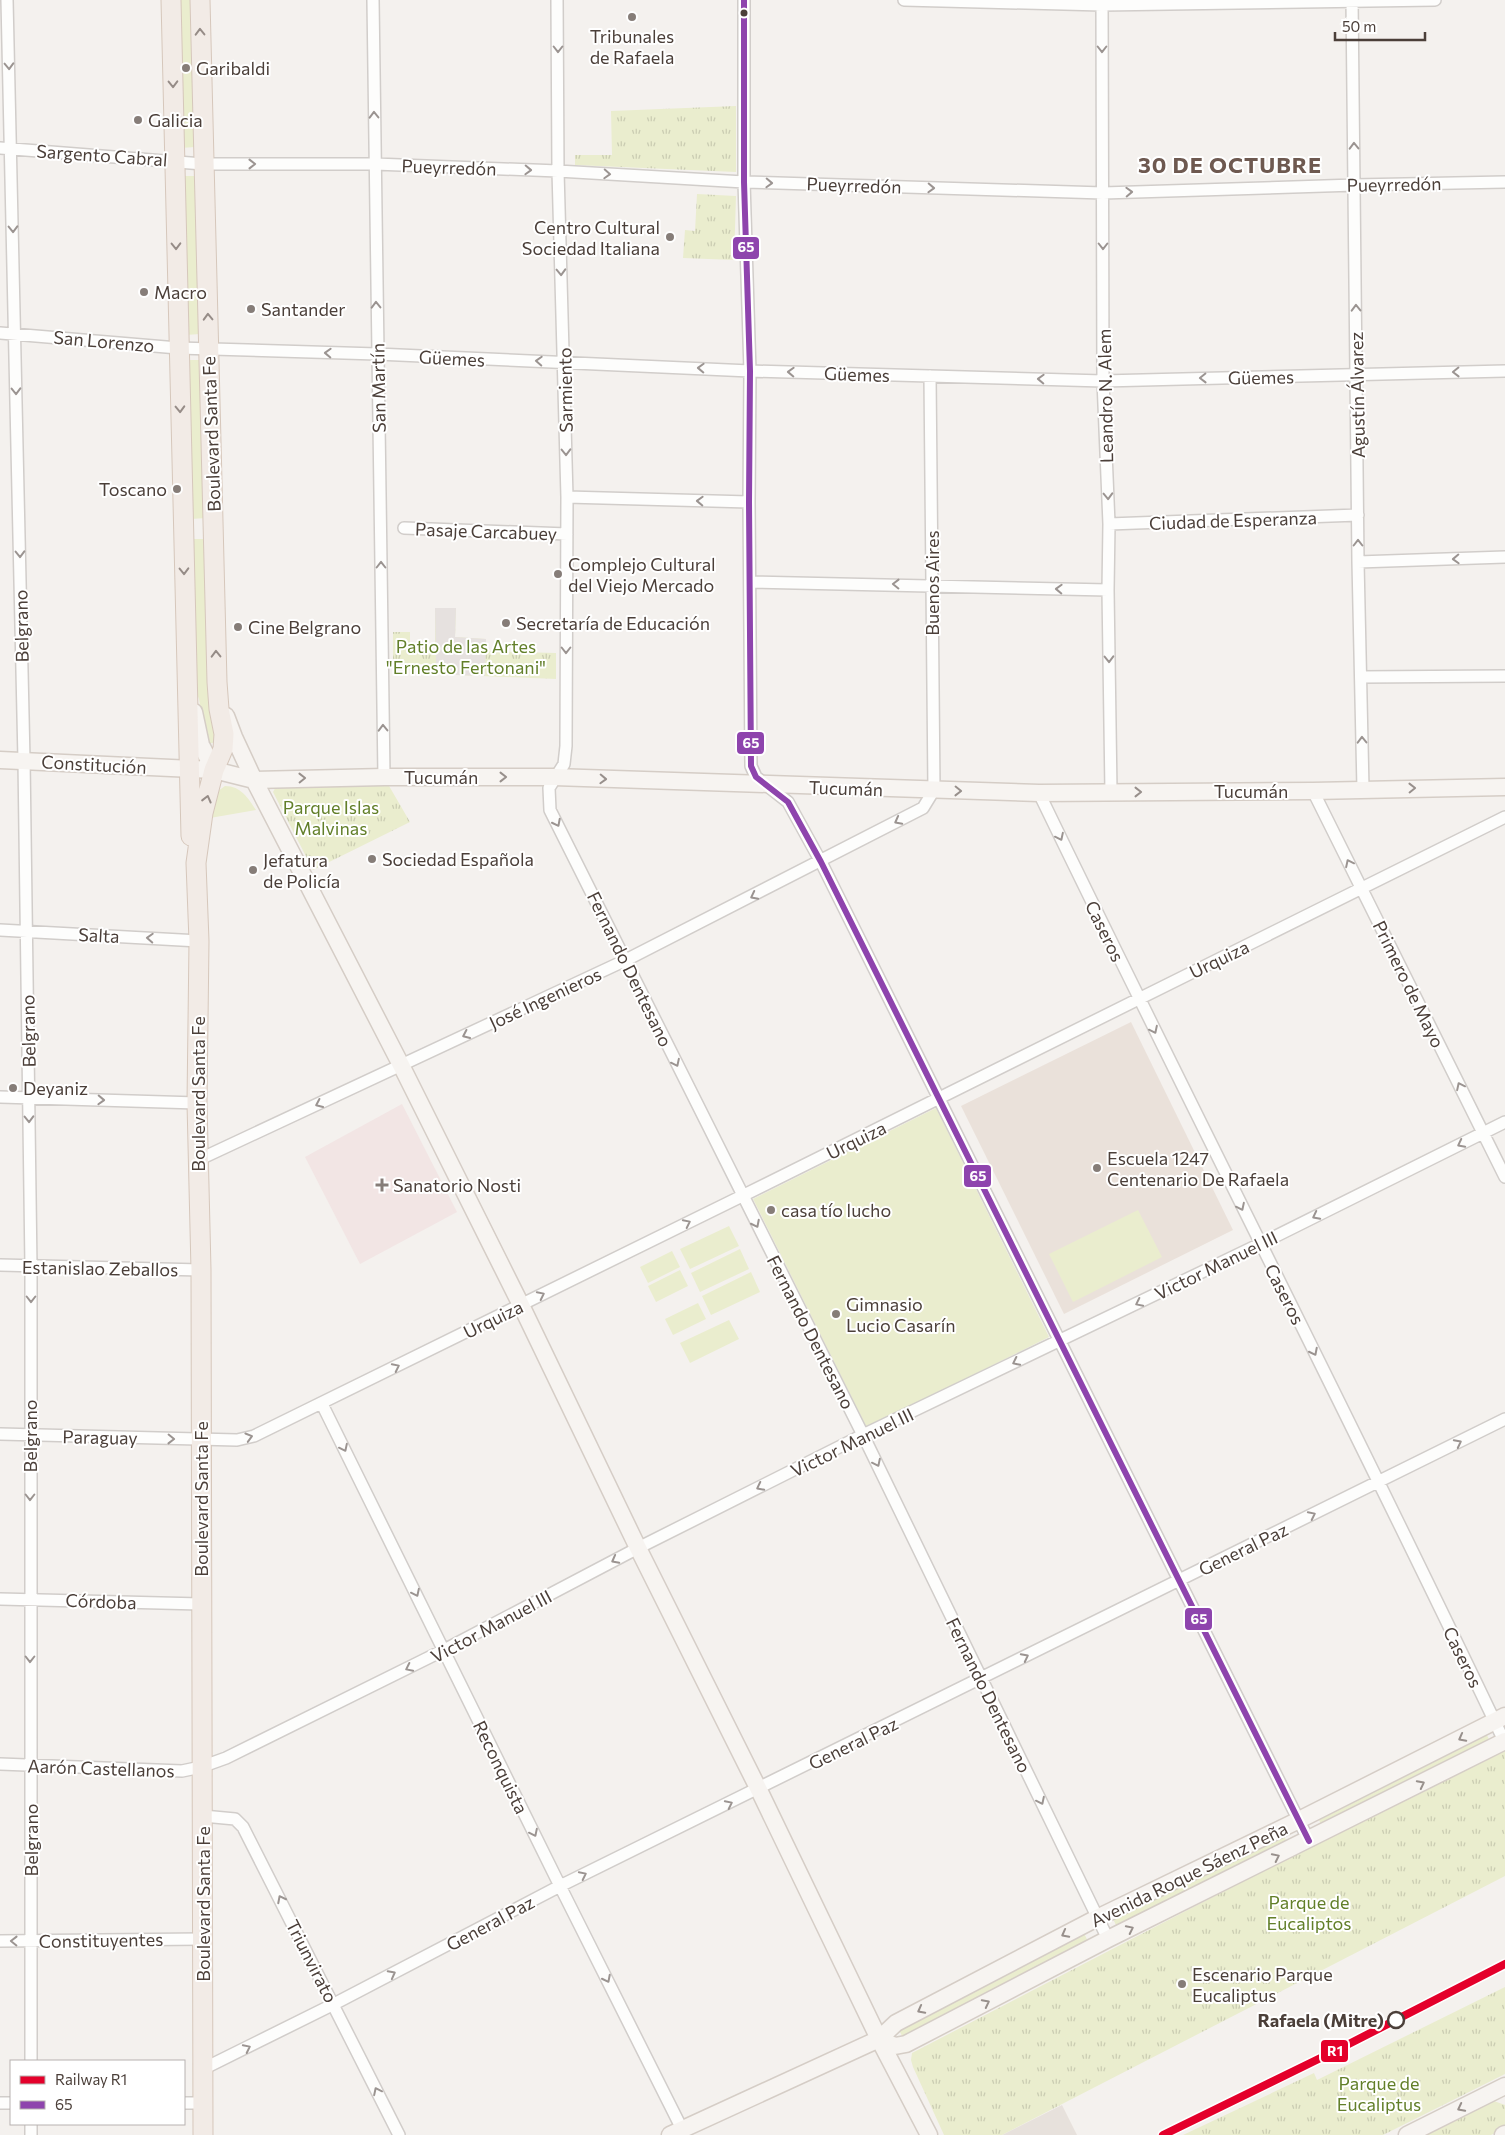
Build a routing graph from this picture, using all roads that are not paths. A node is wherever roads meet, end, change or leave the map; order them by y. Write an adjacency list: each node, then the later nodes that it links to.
1 (7, 0): 12 (street, Belgrano, one-way to 12)
2 (170, 0): 13 (main road, Boulevard Santa Fe, one-way to 13)
3 (200, 0): 14 (main road, Boulevard Santa Fe, one-way to 3)
4 (373, 0): 15 (street, San Martín, one-way to 4)
5 (558, 0): 16 (street, Sarmiento, one-way to 16)
6 (744, 0): 17 (street)
7 (904, 0): 9 (street)
8 (1435, 0): 10 (street)
9 (927, 1): 11 (street)
10 (1352, 1): 11 (street); 19 (street, Agustín Álvarez, one-way to 10)
11 (1102, 3): 20 (street, Leandro N. Alem, one-way to 20)
12 (6, 148): 13 (street, Sargento Cabral); 22 (street, Belgrano, one-way to 22)
13 (175, 160): 14 (street, Sargento Cabral); 23 (main road, Boulevard Santa Fe, one-way to 23)
14 (203, 164): 15 (street, Pueyrredón, one-way to 15); 24 (main road, Boulevard Santa Fe, one-way to 14)
15 (374, 164): 16 (street, Pueyrredón, one-way to 16); 25 (street, San Martín, one-way to 15)
16 (558, 171): 17 (street, Pueyrredón, one-way to 17); 26 (street, Sarmiento, one-way to 26)
17 (744, 182): 20 (street, Pueyrredón, one-way to 20); 27 (street)
18 (1505, 182): 19 (street, Pueyrredón)
19 (1355, 185): 20 (street, Pueyrredón, one-way to 19); 29 (street, Agustín Álvarez, one-way to 19)
20 (1103, 193): 31 (street, Leandro N. Alem, one-way to 31)
21 (0, 333): 22 (street, San Lorenzo)
22 (15, 333): 23 (street, San Lorenzo); 50 (street, Belgrano, one-way to 50)
23 (178, 348): 24 (street, San Lorenzo); 36 (main road, Boulevard Santa Fe, one-way to 36)
24 (208, 349): 25 (street, Güemes, one-way to 24); 37 (main road, Boulevard Santa Fe)
25 (377, 354): 26 (street, Güemes, one-way to 25); 53 (street, San Martín, one-way to 25)
26 (564, 363): 27 (street, Güemes, one-way to 26); 32 (street, Sarmiento, one-way to 32)
27 (750, 370): 30 (street, Güemes, one-way to 27); 33 (street)
28 (1505, 371): 29 (street, Güemes, one-way to 29)
29 (1357, 375): 31 (street, Güemes, one-way to 31); 34 (street, Agustín Álvarez)
30 (930, 376): 31 (street, Güemes, one-way to 30); 43 (street, Buenos Aires)
31 (1103, 381): 35 (street, Leandro N. Alem, one-way to 35)
32 (567, 497): 33 (street, one-way to 32); 39 (street, Sarmiento)
33 (749, 502): 42 (street)
34 (1358, 515): 35 (street, Ciudad de Esperanza); 41 (street, Agustín Álvarez, one-way to 34)
35 (1108, 524): 44 (street, Leandro N. Alem)
36 (183, 527): 37 (main road); 45 (main road, Boulevard Santa Fe, one-way to 45)
37 (213, 528): 48 (main road, Boulevard Santa Fe, one-way to 37)
38 (404, 528): 39 (street, Pasaje Carcabuey)
39 (567, 534): 54 (street, Sarmiento, one-way to 54)
40 (1505, 557): 41 (street, one-way to 41)
41 (1358, 562): 47 (street, Agustín Álvarez)
42 (751, 582): 43 (street, one-way to 42); 56 (street)
43 (932, 585): 44 (street, one-way to 43); 59 (street, Buenos Aires)
44 (1108, 590): 62 (street, Leandro N. Alem, one-way to 62)
45 (187, 665): 51 (main road, Boulevard Santa Fe); 52 (street)
46 (1505, 676): 47 (street)
47 (1361, 678): 58 (street, Agustín Álvarez, one-way to 47)
48 (218, 692): 52 (main road, Boulevard Santa Fe); 55 (street)
49 (0, 760): 50 (street, Constitución)
50 (24, 760): 51 (street, Constitución); 68 (street, Belgrano)
51 (188, 769): 52 (street, Tucumán); 65 (main road, Boulevard Santa Fe)
52 (214, 770): 55 (street, Tucumán); 65 (main road, Boulevard Santa Fe, one-way to 52)
53 (384, 777): 54 (street, Tucumán, one-way to 54); 55 (street, Tucumán, one-way to 53)
54 (554, 778): 56 (street, Tucumán, one-way to 56); 70 (street, Fernando Dentesano, one-way to 70)
55 (254, 780): 72 (street)
56 (768, 785): 59 (street, Tucumán); 64 (street)
57 (1505, 787): 58 (street, Tucumán, one-way to 57)
58 (1363, 789): 60 (street, Tucumán)
59 (934, 790): 61 (street, Tucumán, one-way to 61); 64 (street, José Ingenieros, one-way to 64)
60 (1313, 791): 62 (street, Tucumán, one-way to 60); 66 (street, Primero de Mayo, one-way to 60)
61 (1039, 792): 62 (street, Tucumán); 71 (street, Caseros, one-way to 71)
62 (1112, 792)
63 (1505, 817): 66 (street, Urquiza)
64 (821, 862): 70 (street, José Ingenieros, one-way to 70); 75 (street)
65 (196, 863): 69 (main road, Boulevard Santa Fe)
66 (1362, 889): 71 (street, Urquiza); 78 (street, Primero de Mayo, one-way to 66)
67 (0, 930): 68 (street, Salta)
68 (26, 931): 69 (street, Salta, one-way to 68); 74 (street, Belgrano)
69 (199, 941): 76 (main road, Boulevard Santa Fe)
70 (626, 960): 72 (street, José Ingenieros, one-way to 72); 81 (street, Fernando Dentesano, one-way to 81)
71 (1138, 999): 75 (street, Urquiza); 82 (street, Caseros, one-way to 82)
72 (401, 1066): 79 (street, José Ingenieros, one-way to 79); 86 (street)
73 (0, 1097): 74 (street)
74 (29, 1098): 76 (street, one-way to 76); 84 (street, Belgrano, one-way to 84)
75 (939, 1099): 81 (street, Urquiza); 87 (street)
76 (197, 1103): 79 (main road, Boulevard Santa Fe)
77 (1505, 1122): 78 (street, Victor Manuel III)
78 (1483, 1133): 80 (street, Primero de Mayo); 82 (street, Victor Manuel III, one-way to 82)
79 (198, 1160): 85 (main road, Boulevard Santa Fe)
80 (1505, 1177)
81 (742, 1196): 86 (street, Urquiza, one-way to 81); 92 (street, Fernando Dentesano, one-way to 92)
82 (1260, 1244): 87 (street, Victor Manuel III, one-way to 87); 94 (street, Caseros, one-way to 94)
83 (0, 1265): 84 (street, Estanislao Zeballos)
84 (31, 1266): 85 (street, Estanislao Zeballos); 91 (street, Belgrano, one-way to 91)
85 (201, 1270): 93 (main road, Boulevard Santa Fe)
86 (521, 1305): 88 (street, Urquiza, one-way to 86); 95 (street)
87 (1060, 1341): 92 (street, Victor Manuel III, one-way to 92); 96 (street)
88 (322, 1404): 93 (street, Urquiza, one-way to 88); 100 (street, Reconquista, one-way to 100)
89 (1505, 1419): 94 (street, General Paz, one-way to 89)
90 (0, 1434): 91 (street, Paraguay)
91 (30, 1435): 93 (street, Paraguay, one-way to 93); 98 (street, Belgrano, one-way to 98)
92 (863, 1435): 95 (street, Victor Manuel III, one-way to 95); 101 (street, Fernando Dentesano, one-way to 101)
93 (201, 1439): 99 (main road, Boulevard Santa Fe)
94 (1379, 1482): 96 (street, General Paz, one-way to 94); 102 (street, Caseros)
95 (638, 1548): 100 (street, Victor Manuel III, one-way to 100); 107 (street)
96 (1180, 1580): 101 (street, General Paz, one-way to 96); 109 (street)
97 (0, 1599): 98 (street, Córdoba)
98 (30, 1599): 99 (street, Córdoba); 105 (street, Belgrano, one-way to 105)
99 (201, 1604): 106 (main road, Boulevard Santa Fe)
100 (444, 1650): 106 (street, Victor Manuel III, one-way to 106); 111 (street, Reconquista, one-way to 111)
101 (982, 1679): 107 (street, General Paz); 112 (street, Fernando Dentesano, one-way to 112)
102 (1500, 1718): 103 (street, Caseros); 109 (street, Avenida Roque Sáenz Peña, one-way to 109)
103 (1504, 1741): 110 (street, Avenida Roque Sáenz Peña, one-way to 103)
104 (0, 1764): 105 (street, Aarón Castellanos)
105 (30, 1765): 106 (street, Aarón Castellanos); 116 (street, Belgrano)
106 (201, 1768): 108 (main road, Boulevard Santa Fe)
107 (759, 1790): 111 (street, General Paz, one-way to 107); 118 (street)
108 (203, 1816): 113 (main road, Boulevard Santa Fe); 117 (street, Triunvirato, one-way to 108)
109 (1299, 1820): 110 (street); 112 (street, Avenida Roque Sáenz Peña)
110 (1308, 1840): 114 (street, Avenida Roque Sáenz Peña, one-way to 110)
111 (560, 1886): 117 (street, General Paz, one-way to 111); 124 (street, Reconquista, one-way to 124)
112 (1097, 1918): 114 (street, Fernando Dentesano); 118 (street, Avenida Roque Sáenz Peña, one-way to 118)
113 (202, 1939): 116 (street, Constituyentes); 120 (main road, Boulevard Santa Fe)
114 (1108, 1939): 118 (street, Avenida Roque Sáenz Peña, one-way to 114)
115 (0, 1941): 116 (street, Constituyentes, one-way to 115)
116 (32, 1941): 119 (street, Belgrano)
117 (334, 2004): 120 (street, General Paz, one-way to 117); 126 (street, Triunvirato, one-way to 117)
118 (879, 2039): 124 (street, Avenida Roque Sáenz Peña); 127 (street)
119 (31, 2060)
120 (203, 2069): 123 (main road, Boulevard Santa Fe)
121 (1505, 2086): 128 (street, one-way to 128)
122 (185, 2103): 123 (street)
123 (203, 2103): 125 (main road, Boulevard Santa Fe)
124 (676, 2132)
125 (203, 2135)
126 (399, 2135)
127 (929, 2135)
128 (1407, 2135)

